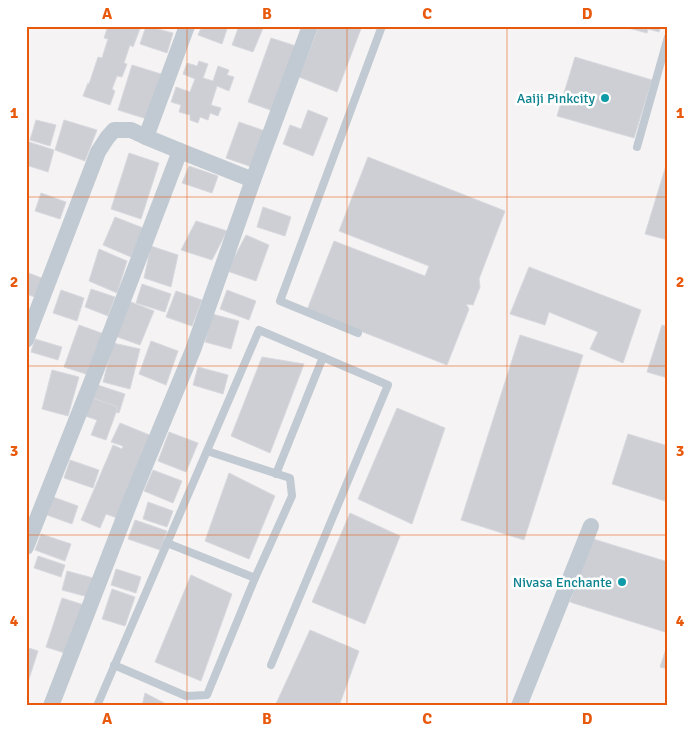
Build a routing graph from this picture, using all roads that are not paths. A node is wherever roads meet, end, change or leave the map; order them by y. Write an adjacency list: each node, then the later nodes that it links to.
1 (187, 26): 5 (street)
2 (310, 26): 8 (street)
3 (382, 26): 9 (lane)
4 (668, 37): 6 (lane)
5 (146, 137): 7 (street); 10 (street)
6 (637, 147)
7 (180, 150): 8 (street); 16 (street)
8 (252, 180): 20 (street)
9 (358, 333)
10 (26, 340)
11 (323, 357): 12 (lane); 13 (lane); 19 (lane)
12 (207, 451): 13 (lane); 15 (lane)
13 (276, 474): 17 (lane)
14 (591, 526): 22 (street)
15 (167, 543): 17 (lane); 18 (lane)
16 (26, 547)
17 (255, 578): 18 (lane)
18 (114, 665): 21 (lane)
19 (271, 665)
20 (51, 706)
21 (97, 706)
22 (520, 706)

